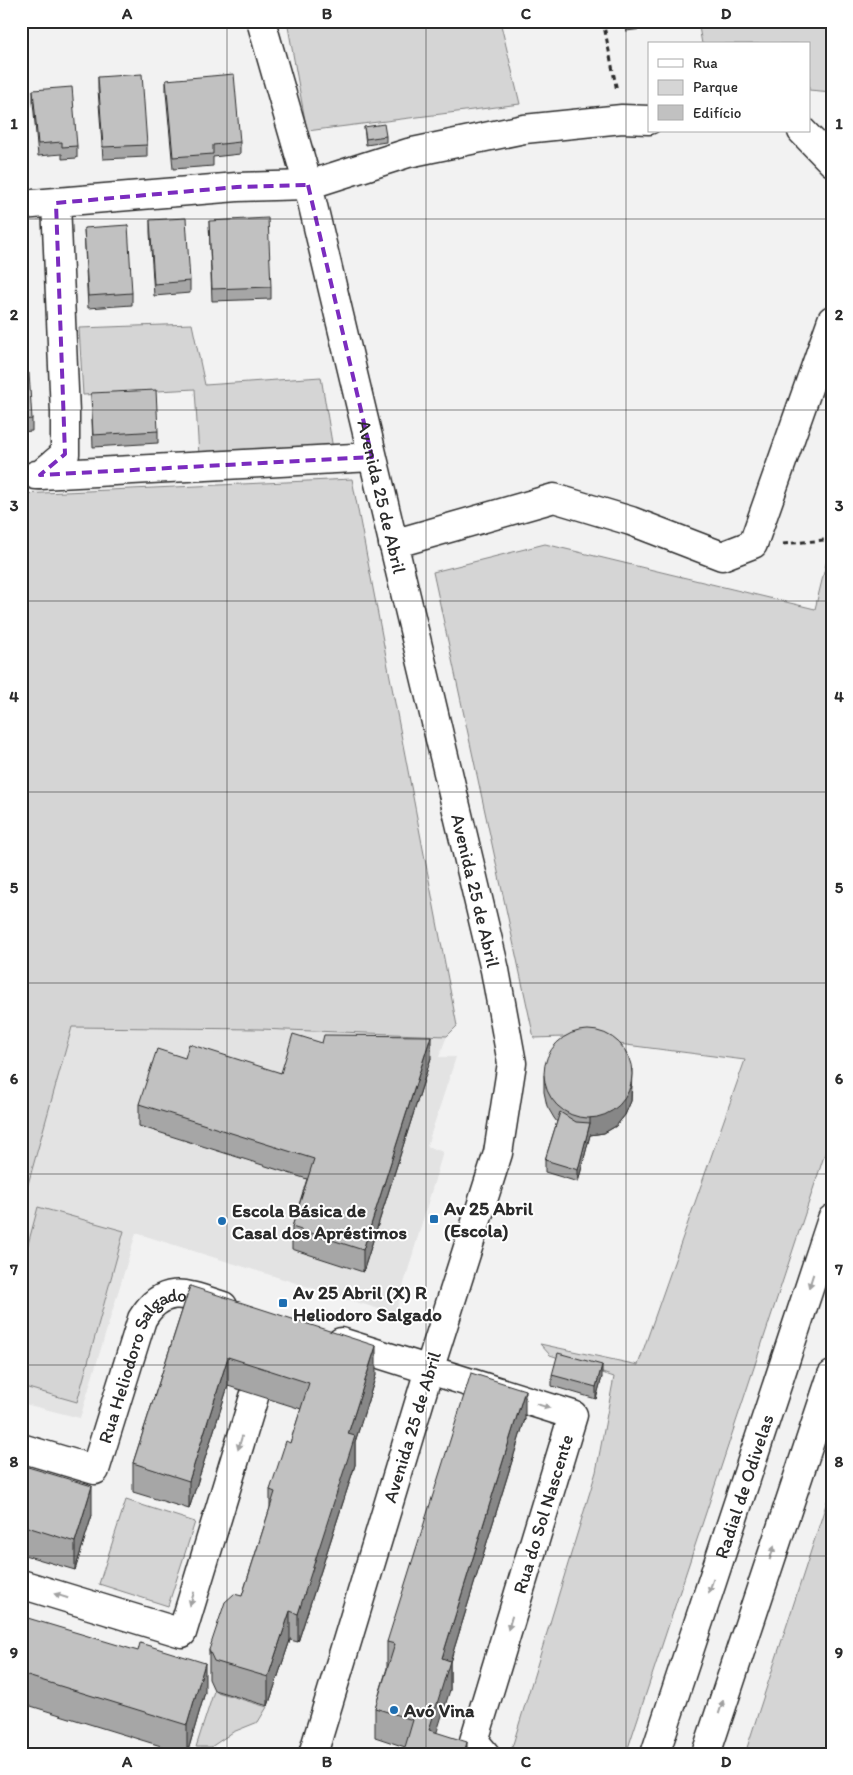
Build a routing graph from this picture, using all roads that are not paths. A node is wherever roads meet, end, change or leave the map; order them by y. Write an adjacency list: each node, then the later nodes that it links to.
1 (260, 21): 5 (main road, Avenida 25 de Abril)
2 (648, 120): 5 (main road)
3 (803, 132): 4 (main road)
4 (832, 162)
5 (308, 185): 6 (main road); 9 (main road, Avenida 25 de Abril)
6 (56, 203): 7 (main road); 10 (main road)
7 (21, 205)
8 (832, 320): 11 (main road)
9 (372, 457): 10 (main road); 11 (main road, Avenida 25 de Abril)
10 (31, 475)
11 (393, 544): 15 (main road, Avenida 25 de Abril)
12 (832, 1219): 22 (main road, Radial de Odivelas, one-way to 22)
13 (248, 1314): 18 (main road, Rua Heliodoro Salgado)
14 (322, 1336): 15 (main road)
15 (429, 1370): 20 (main road, Avenida 25 de Abril); 21 (main road, Rua do Sol Nascente, one-way to 21)
16 (832, 1374): 23 (main road, one-way to 16)
17 (254, 1397): 19 (main road, one-way to 19)
18 (21, 1448)
19 (21, 1584)
20 (313, 1754)
21 (485, 1754)
22 (655, 1754)
23 (706, 1754)

